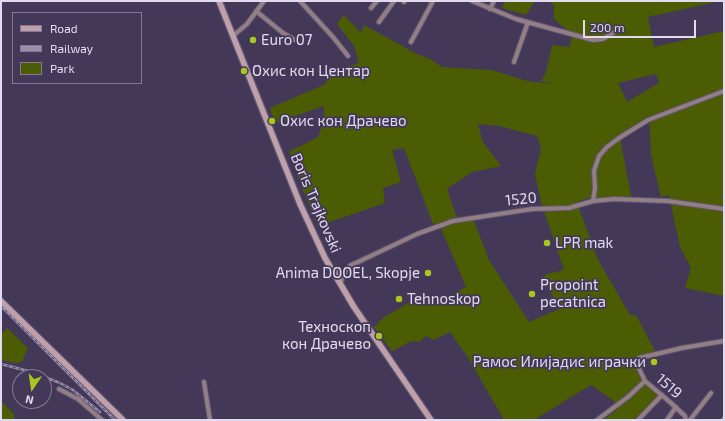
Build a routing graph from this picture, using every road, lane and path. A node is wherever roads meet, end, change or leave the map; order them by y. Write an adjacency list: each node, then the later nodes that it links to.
1 (219, 1): 15 (main road, Boris Trajkovski)
2 (264, 1): 11 (street)
3 (300, 1): 18 (street)
4 (376, 1): 9 (street)
5 (394, 1): 12 (street)
6 (433, 1): 17 (street)
7 (472, 1): 10 (street)
8 (494, 1): 10 (street)
9 (371, 8)
10 (490, 9): 13 (street)
11 (256, 11): 15 (street); 16 (street)
12 (379, 22)
13 (528, 22): 14 (street); 19 (street)
14 (621, 28)
15 (234, 35): 23 (main road, Boris Trajkovski)
16 (295, 40)
17 (410, 42)
18 (348, 56)
19 (514, 62)
20 (724, 91): 21 (street)
21 (593, 201): 22 (street, 1520); 24 (street, 1520)
22 (724, 209)
23 (331, 268): 24 (street); 25 (main road, Boris Trajkovski)
24 (346, 270): 25 (street)
25 (340, 284): 37 (main road, Boris Trajkovski)
26 (1, 301): 35 (main road)
27 (724, 341): 28 (street)
28 (645, 381): 32 (street, 1519); 38 (street, 1519)
29 (204, 382): 36 (street)
30 (59, 389): 34 (street)
31 (711, 393): 42 (street)
32 (662, 395): 33 (street, 1519); 39 (street)
33 (676, 407): 40 (street); 41 (street, 1519)
34 (102, 420)
35 (123, 420)
36 (210, 420)
37 (431, 420)
38 (597, 420)
39 (638, 420)
40 (667, 420)
41 (686, 420)
42 (690, 420)

